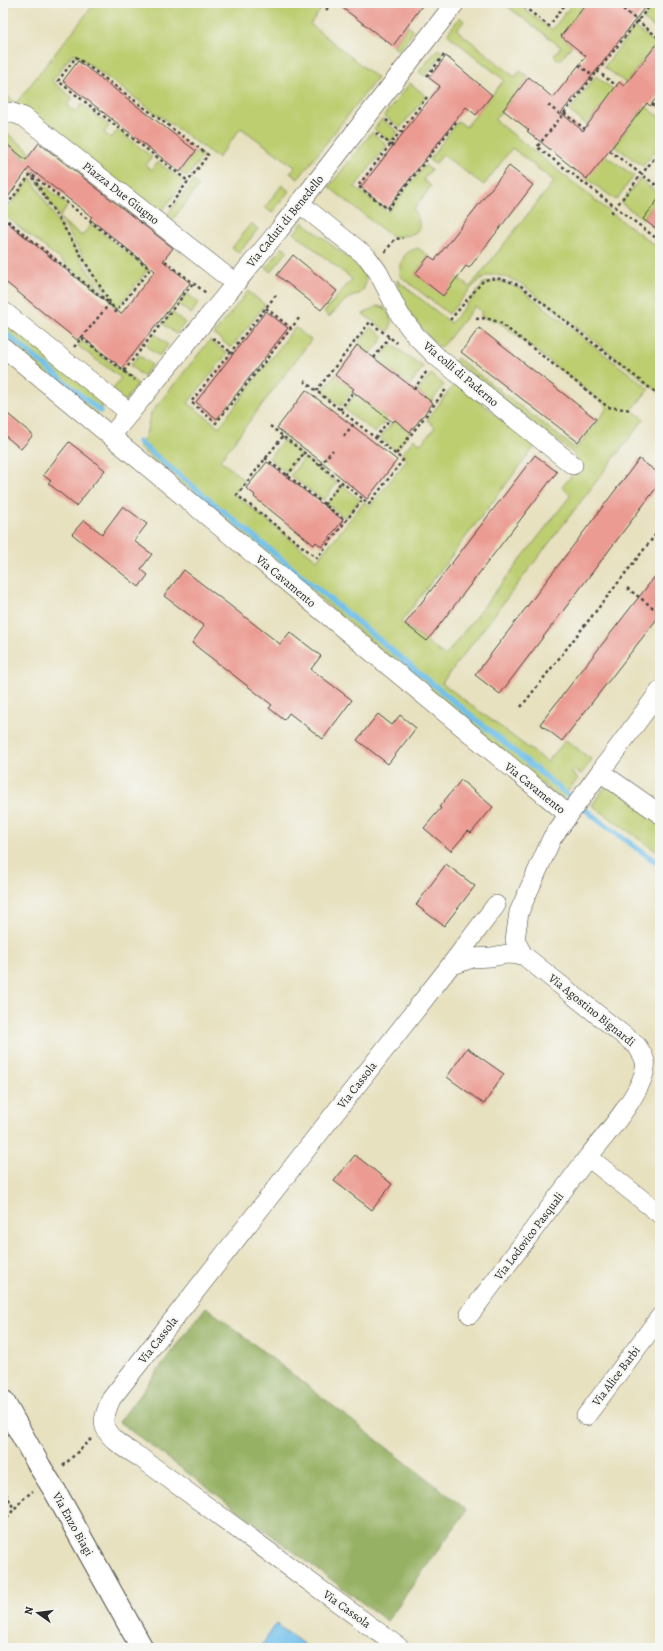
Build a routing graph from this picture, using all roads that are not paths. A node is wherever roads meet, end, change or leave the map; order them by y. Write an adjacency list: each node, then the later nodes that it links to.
1 (455, 3): 3 (street, Via Caduti di Benedello)
2 (3, 113): 4 (street, Piazza Due Giugno)
3 (299, 203): 4 (street, Via Caduti di Benedello); 9 (street, Via colli di Paderno)
4 (234, 283): 7 (street, Via Caduti di Benedello)
5 (3, 311): 7 (street)
6 (3, 347): 8 (street, Via Cavamento)
7 (130, 413): 8 (street, Via Caduti di Benedello)
8 (111, 436): 13 (street, Via Cavamento)
9 (572, 465)
10 (660, 691): 11 (street)
11 (600, 772): 12 (street); 13 (street)
12 (660, 814)
13 (569, 816): 15 (street)
14 (496, 905): 16 (street, Via Cassola)
15 (523, 955): 16 (street); 17 (street, Via Agostino Bignardi)
16 (450, 966): 24 (street, Via Cassola)
17 (588, 1158): 18 (street); 19 (street, Via Lodovico Pasquali)
18 (660, 1214)
19 (470, 1314)
20 (660, 1317): 22 (street, Via Alice Barbi)
21 (3, 1401): 23 (main road, Via Enzo Biagi, bridge)
22 (586, 1416)
23 (142, 1648)
24 (400, 1648)

